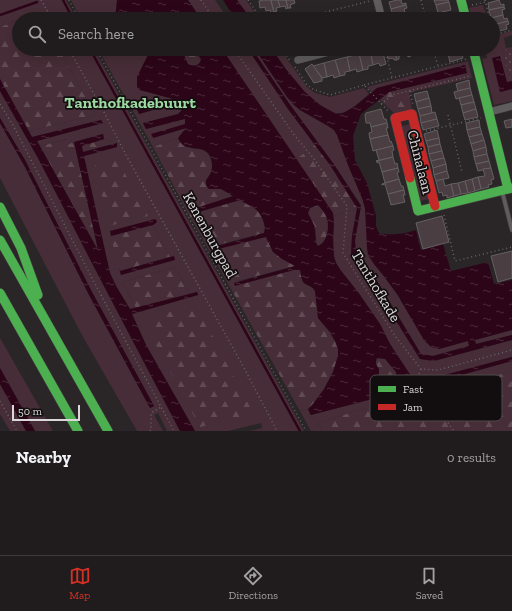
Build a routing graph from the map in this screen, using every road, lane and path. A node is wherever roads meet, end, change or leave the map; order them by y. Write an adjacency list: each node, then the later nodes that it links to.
1 (41, 0): 9 (path)
2 (69, 0): 10 (path)
3 (201, 0): 11 (path)
4 (248, 0): 12 (path)
5 (373, 0): 13 (path)
6 (377, 0): 14 (street)
7 (421, 0): 15 (path)
8 (486, 1): 16 (path); 17 (path)
9 (48, 12)
10 (75, 12)
11 (209, 12)
12 (256, 12)
13 (326, 12)
14 (380, 12)
15 (424, 12)
16 (464, 12)
17 (488, 12)
18 (512, 30): 19 (path)
19 (500, 33)
20 (73, 56): 63 (path)
21 (100, 56): 64 (path, Kenenburgpad)
22 (239, 56): 53 (path, Tanthofkade)
23 (289, 56): 29 (path)
24 (313, 56): 29 (street)
25 (386, 56): 33 (path)
26 (435, 56): 30 (path)
27 (466, 56): 30 (path)
28 (475, 56): 32 (main road)
29 (294, 61)
30 (438, 66): 33 (path)
31 (295, 67): 34 (path)
32 (479, 72): 35 (path); 39 (main road)
33 (392, 78): 34 (path)
34 (364, 86): 35 (path)
35 (410, 91): 38 (path)
36 (0, 104): 56 (path)
37 (512, 106): 39 (street)
38 (412, 114): 42 (main road, Chinalaan); 45 (main road, Chinalaan)
39 (489, 114): 41 (path); 44 (main road)
40 (448, 115): 41 (path)
41 (451, 125): 42 (path); 43 (path)
42 (417, 133): 45 (main road, Chinalaan)
43 (462, 172)
44 (507, 189): 45 (main road, Chinalaan); 47 (lane)
45 (438, 206): 49 (path, Chinalaan)
46 (0, 207): 51 (main road)
47 (512, 230)
48 (0, 240): 51 (main road)
49 (512, 247)
50 (0, 293): 59 (main road)
51 (53, 334): 60 (main road)
52 (512, 350): 53 (path)
53 (421, 369): 54 (path)
54 (418, 375)
55 (0, 401): 58 (path)
56 (161, 407): 61 (path); 62 (path)
57 (447, 421): 65 (path)
58 (17, 431)
59 (78, 431)
60 (108, 431)
61 (150, 431)
62 (174, 431)
63 (278, 431)
64 (306, 431)
65 (454, 431)

